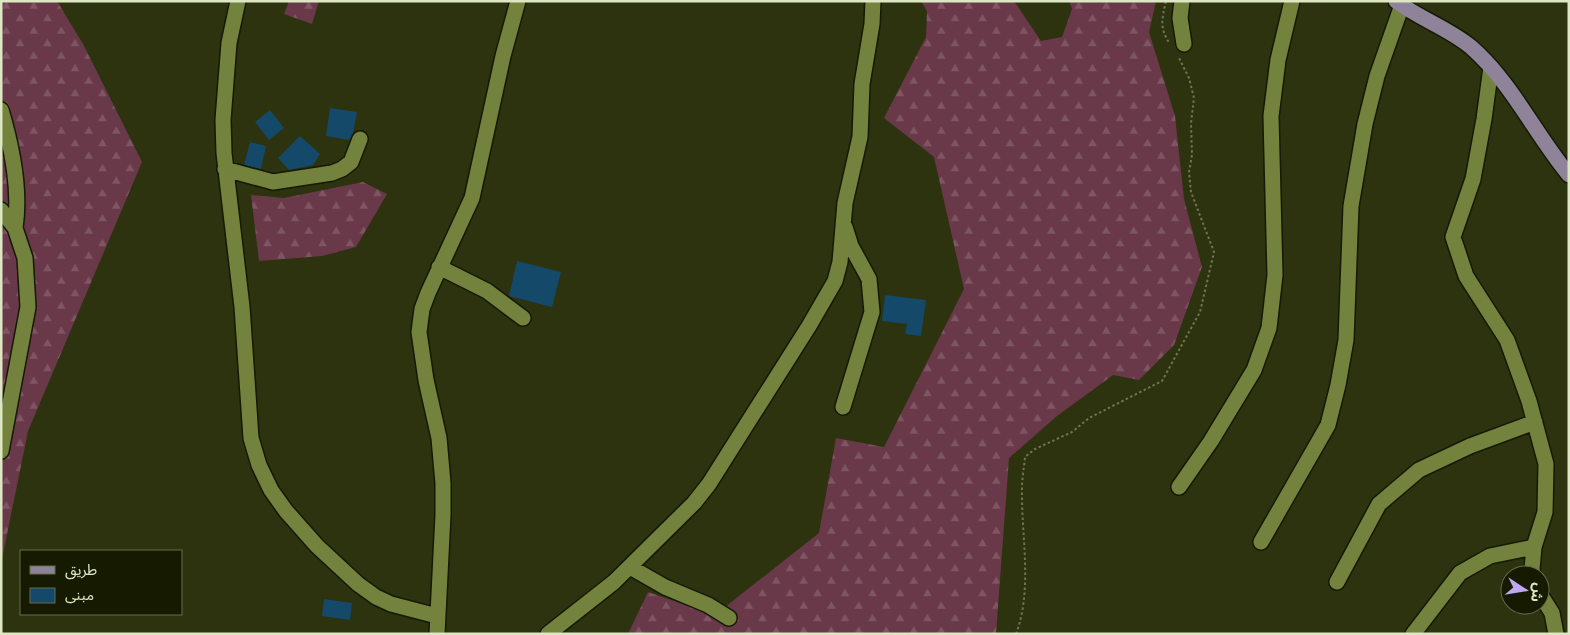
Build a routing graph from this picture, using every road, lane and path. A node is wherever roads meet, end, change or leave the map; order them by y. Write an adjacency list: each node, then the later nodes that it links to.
1 (238, 1): 12 (street)
2 (518, 1): 17 (street)
3 (872, 1): 15 (street)
4 (1166, 1): 8 (path)
5 (1182, 1): 8 (street)
6 (1292, 1): 22 (street)
7 (1399, 3): 9 (main road); 23 (street)
8 (1177, 48): 33 (path)
9 (1491, 67): 13 (main road); 20 (street)
10 (1, 110): 16 (street)
11 (360, 139): 12 (street)
12 (225, 169): 29 (street)
13 (1569, 175)
14 (1, 210): 16 (street)
15 (843, 220): 19 (street); 26 (street)
16 (15, 228): 21 (street)
17 (440, 267): 18 (street); 29 (street)
18 (523, 318)
19 (843, 407)
20 (1535, 422): 24 (street); 27 (street)
21 (1, 451)
22 (1179, 487)
23 (1261, 542)
24 (1534, 547): 25 (street); 34 (street)
25 (1532, 565)
26 (630, 566): 30 (street); 31 (street)
27 (1337, 582)
28 (1550, 610): 35 (street)
29 (437, 616): 32 (street)
30 (729, 618)
31 (554, 632)
32 (437, 634)
33 (1016, 634)
34 (1413, 634)
35 (1556, 634)

